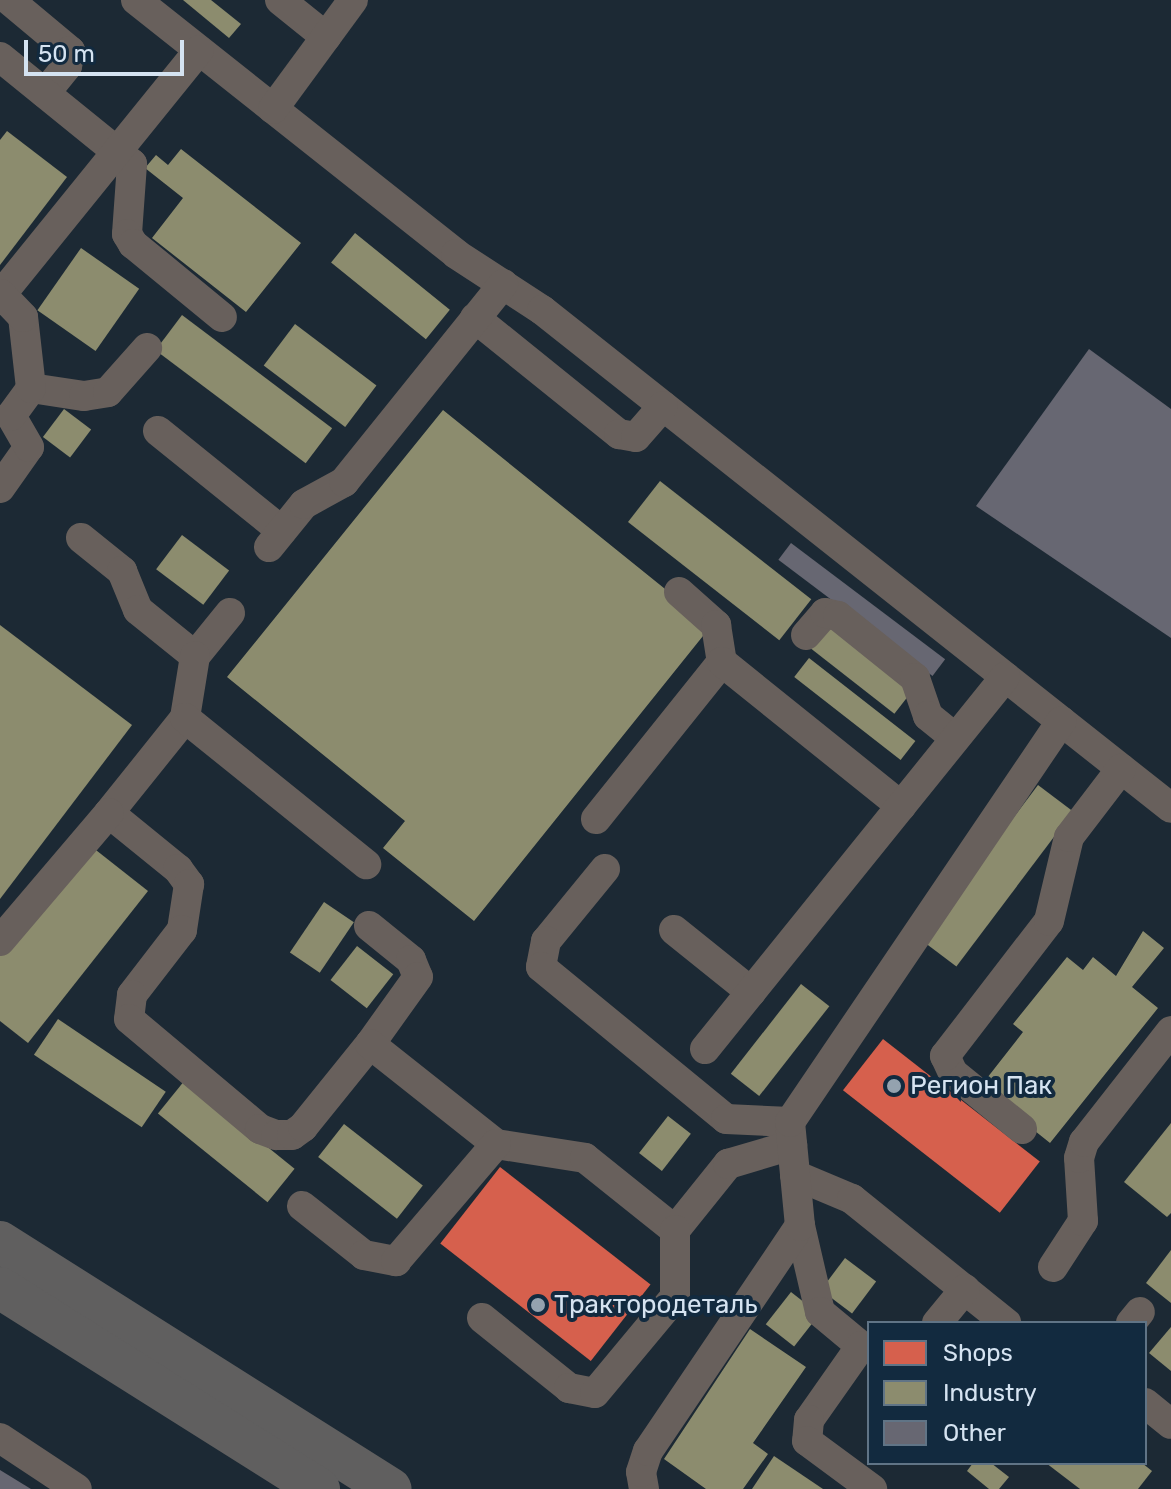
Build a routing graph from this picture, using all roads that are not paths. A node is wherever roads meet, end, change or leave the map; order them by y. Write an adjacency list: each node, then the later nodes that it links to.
1 (9, 0): 8 (street)
2 (136, 0): 6 (street)
3 (280, 0): 5 (street)
4 (353, 0): 5 (street)
5 (326, 37): 9 (street)
6 (199, 50): 9 (street); 10 (street)
7 (0, 57): 8 (street)
8 (45, 93): 10 (street)
9 (273, 109): 11 (street)
10 (117, 151): 12 (street); 13 (street)
11 (503, 284): 14 (street); 17 (street)
12 (1, 295): 16 (street)
13 (222, 317)
14 (475, 318): 17 (street); 18 (street)
15 (147, 348): 16 (street)
16 (31, 388): 19 (street)
17 (663, 406): 26 (street)
18 (158, 431)
19 (0, 488)
20 (81, 538): 24 (street)
21 (679, 592): 25 (street)
22 (230, 613): 24 (street)
23 (806, 635): 29 (street)
24 (195, 656): 27 (street)
25 (722, 662): 31 (street); 34 (street)
26 (1005, 677): 28 (street); 29 (street)
27 (185, 718): 33 (street); 35 (street)
28 (1061, 721): 30 (street); 46 (street)
29 (955, 738): 31 (street)
30 (1121, 769): 32 (street); 44 (street)
31 (901, 806): 40 (street)
32 (1171, 808)
33 (109, 813): 39 (street); 42 (street)
34 (596, 819)
35 (366, 864)
36 (605, 869): 46 (street)
37 (369, 926): 42 (street)
38 (674, 930): 40 (street)
39 (0, 941)
40 (751, 992): 43 (street)
41 (1171, 1031): 51 (street)
42 (370, 1044): 45 (street)
43 (705, 1049)
44 (1022, 1129)
45 (496, 1144): 47 (street); 49 (street)
46 (792, 1147): 48 (street); 49 (street); 53 (street)
47 (302, 1206)
48 (800, 1226): 57 (street); 64 (street)
49 (675, 1230): 54 (street)
50 (0, 1242): 63 (highway)
51 (1053, 1267)
52 (0, 1288): 62 (highway)
53 (965, 1289): 55 (street); 56 (street)
54 (482, 1318)
55 (939, 1321)
56 (1004, 1321)
57 (865, 1349): 65 (street)
58 (1147, 1405): 59 (street)
59 (1171, 1424)
60 (0, 1438): 61 (street)
61 (77, 1489)
62 (319, 1489)
63 (391, 1489)
64 (644, 1489)
65 (872, 1489)

